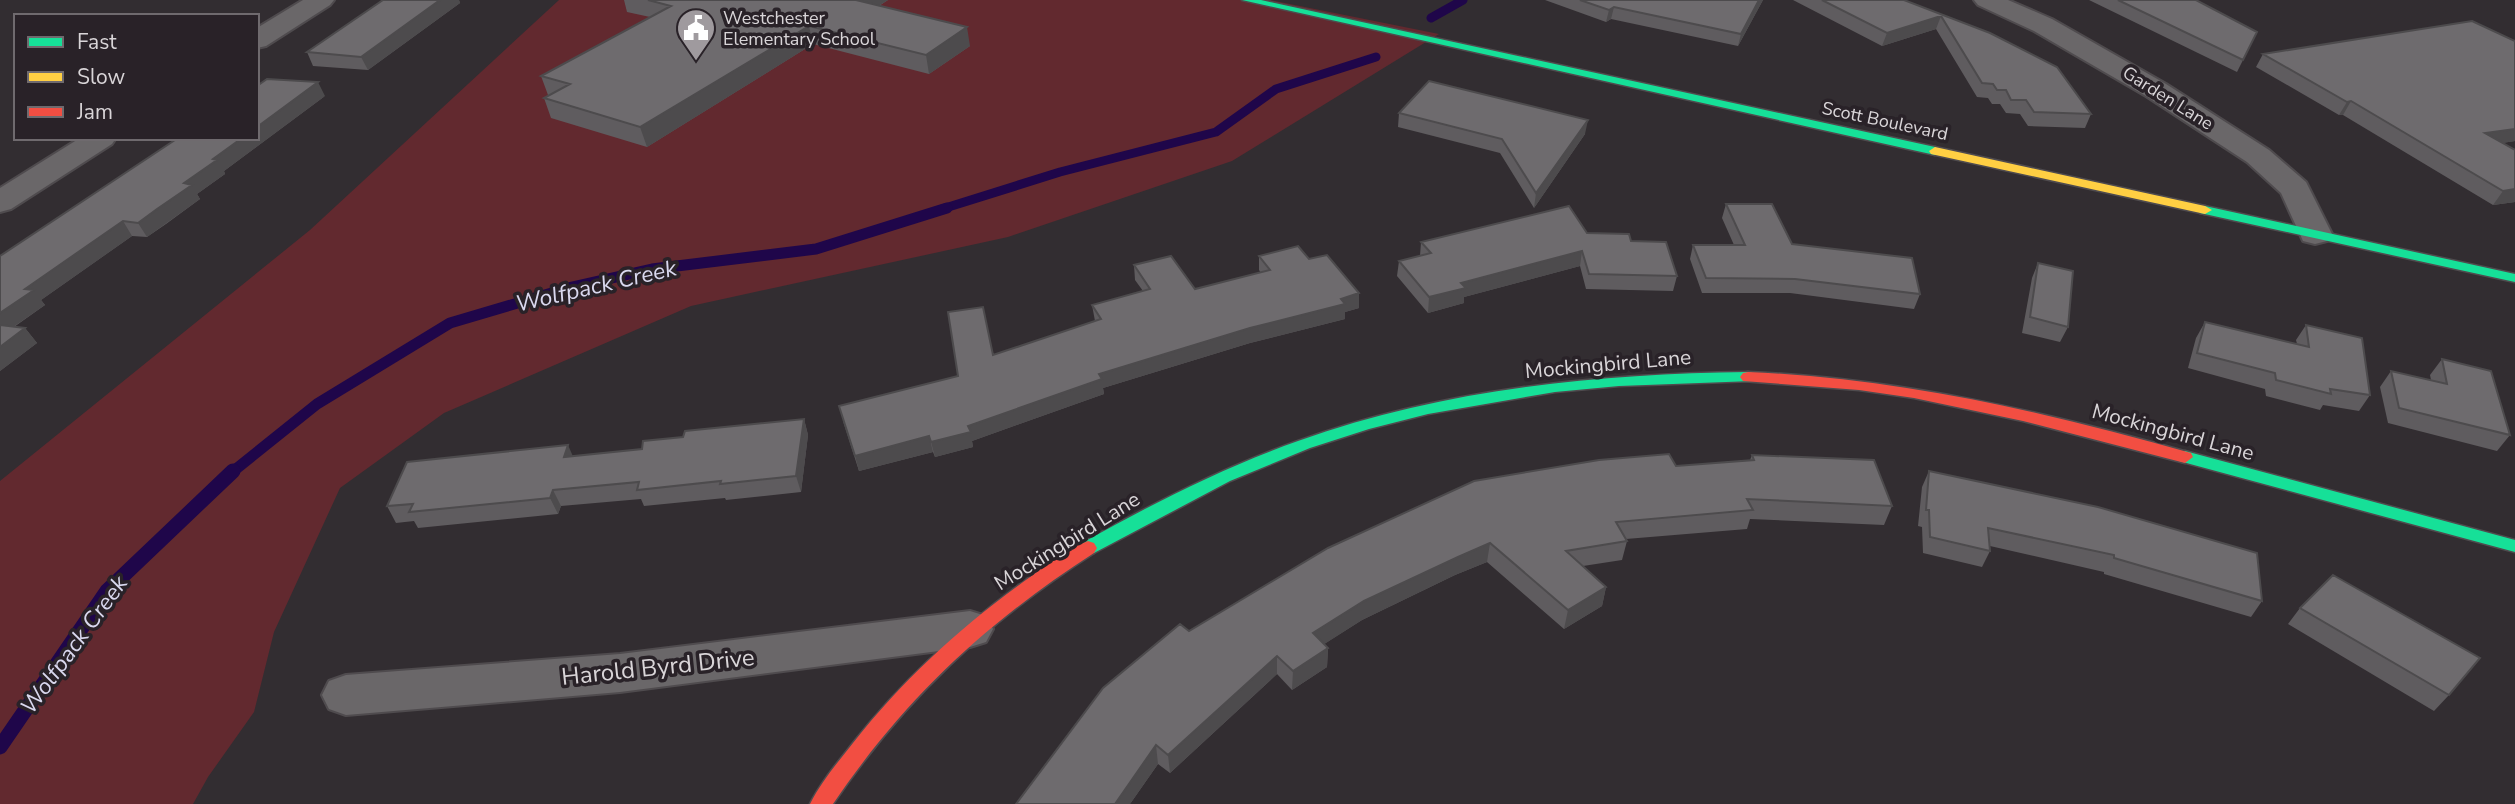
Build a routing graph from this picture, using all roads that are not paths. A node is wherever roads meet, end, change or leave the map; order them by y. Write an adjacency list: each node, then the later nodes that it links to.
1 (321, 0): 4 (street)
2 (1247, 0): 7 (main road, Scott Boulevard)
3 (1987, 0): 7 (street, Garden Lane)
4 (259, 39)
5 (98, 140): 6 (street)
6 (0, 202)
7 (2315, 234): 8 (main road, Scott Boulevard)
8 (2515, 278)
9 (2515, 546): 10 (main road, Mockingbird Lane)
10 (970, 629): 11 (street, Harold Byrd Drive); 12 (main road, Mockingbird Lane)
11 (346, 695)
12 (821, 804)

